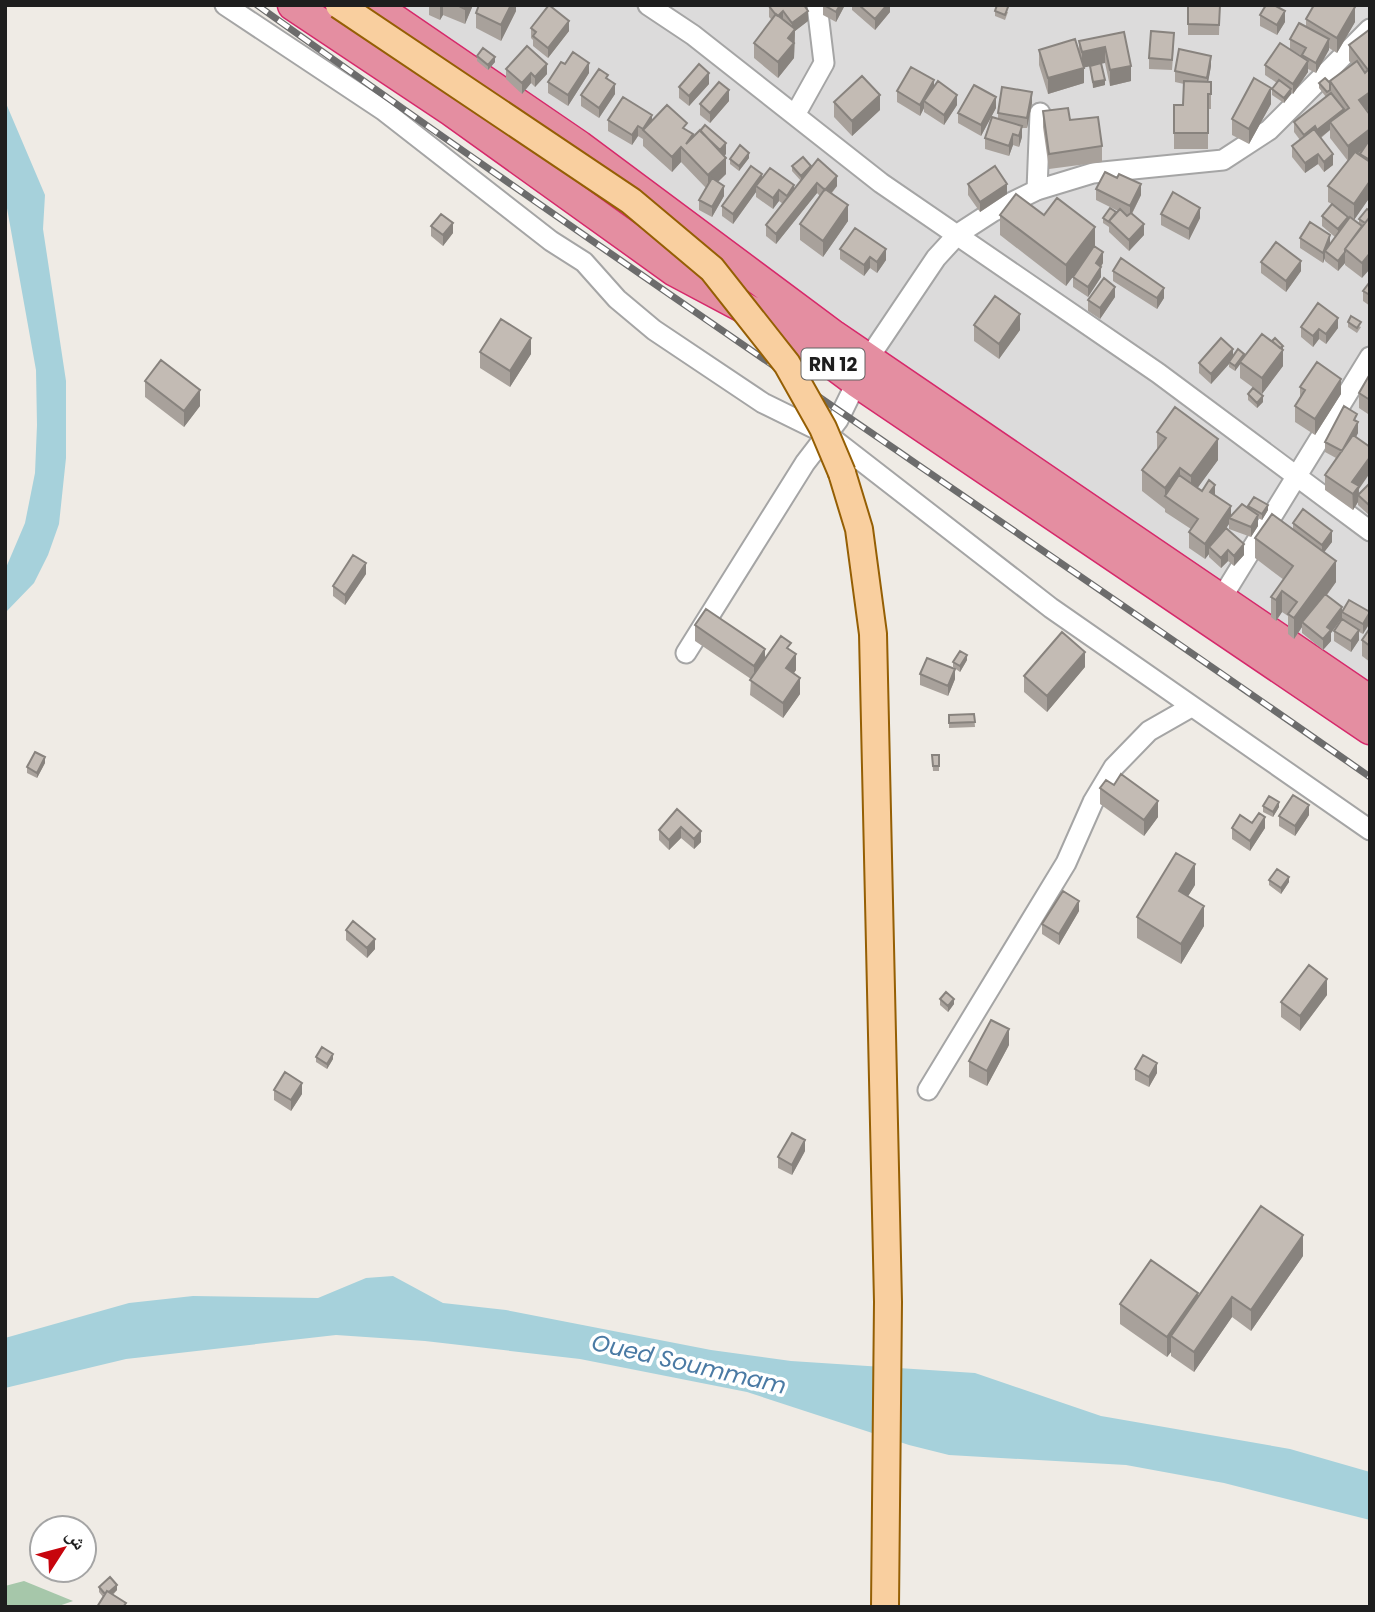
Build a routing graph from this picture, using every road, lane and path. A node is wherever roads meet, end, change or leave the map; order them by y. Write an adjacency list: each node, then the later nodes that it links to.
1 (225, 5): 14 (street)
2 (293, 5): 13 (highway, RN 12)
3 (339, 5): 24 (main road, bridge)
4 (648, 5): 9 (street)
5 (817, 5): 9 (street)
6 (378, 7): 13 (highway, RN 12)
7 (1370, 29): 10 (street)
8 (1040, 113): 10 (street)
9 (795, 115): 11 (street)
10 (1037, 190): 11 (street)
11 (958, 234): 13 (street); 15 (street)
12 (1370, 357): 15 (street)
13 (862, 371): 14 (street); 17 (highway, RN 12); 21 (highway, RN 12)
14 (828, 435): 18 (street); 20 (street)
15 (1297, 478): 16 (street); 17 (street)
16 (1370, 531)
17 (1221, 599): 19 (highway, RN 12)
18 (686, 653)
19 (1370, 701)
20 (1191, 707): 22 (street); 23 (street)
21 (1370, 729)
22 (1370, 831)
23 (928, 1090)
24 (885, 1607)

